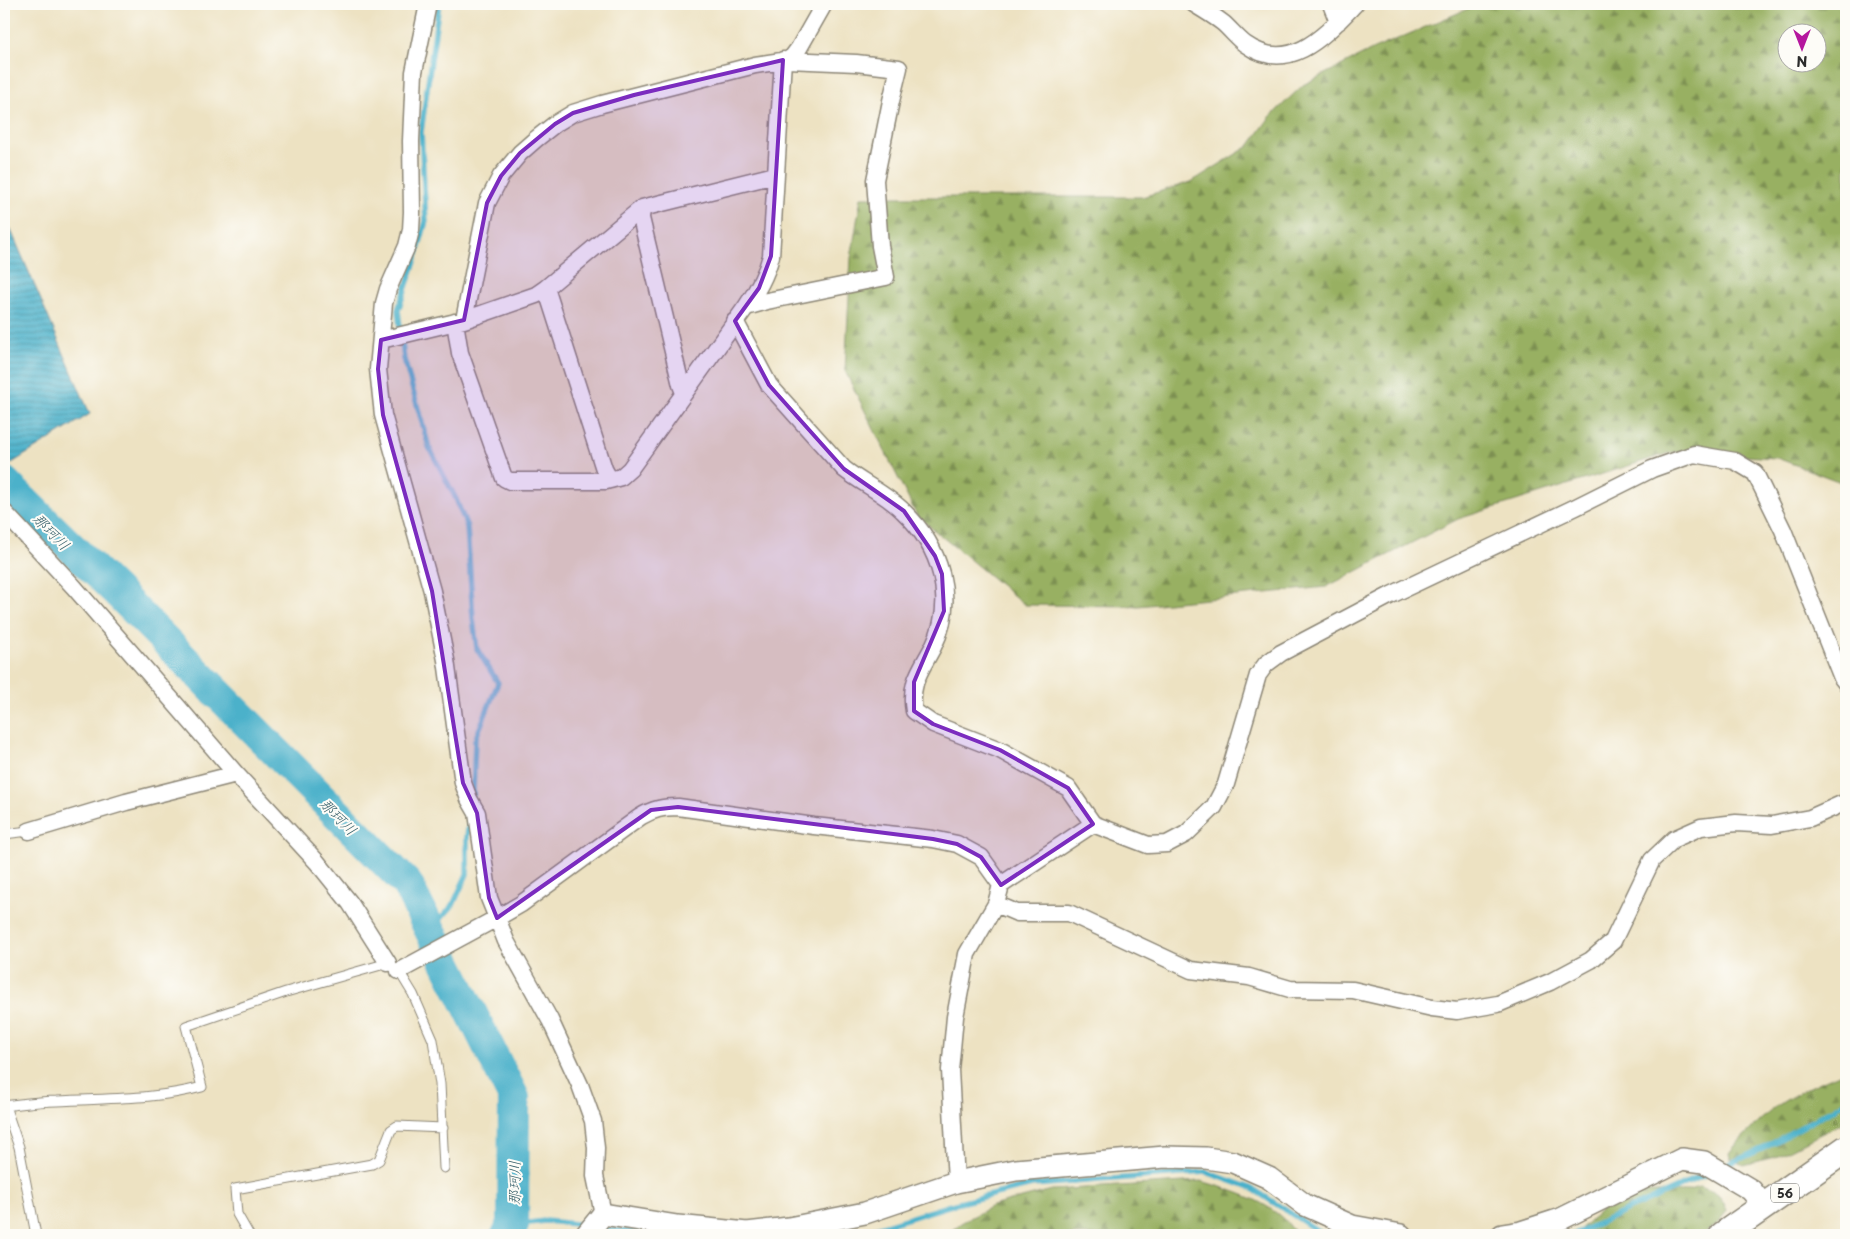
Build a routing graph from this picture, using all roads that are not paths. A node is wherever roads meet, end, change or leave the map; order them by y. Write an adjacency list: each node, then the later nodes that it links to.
1 (428, 4): 14 (street)
2 (824, 4): 7 (street)
3 (1194, 4): 6 (street)
4 (1331, 4): 6 (street)
5 (1355, 4): 6 (street)
6 (1338, 22)
7 (786, 60): 8 (street); 11 (street); 12 (street)
8 (776, 175): 9 (street); 11 (street)
9 (642, 208): 10 (street); 15 (street)
10 (546, 288): 12 (street); 16 (street)
11 (746, 307): 13 (street)
12 (460, 321): 14 (street); 16 (street)
13 (736, 321): 15 (street); 21 (street)
14 (381, 340): 26 (street)
15 (684, 393): 16 (street)
16 (610, 480)
17 (4, 512): 19 (street)
18 (1846, 683): 21 (street)
19 (236, 774): 22 (street); 27 (street)
20 (1846, 802): 25 (street)
21 (1093, 824): 24 (street)
22 (29, 832): 23 (lane)
23 (4, 834)
24 (1001, 885): 25 (street); 26 (street)
25 (996, 904): 32 (street)
26 (493, 921): 27 (street); 34 (street)
27 (398, 967): 28 (lane); 29 (lane)
28 (4, 1106): 35 (lane)
29 (443, 1128): 31 (lane); 36 (lane)
30 (1846, 1149): 33 (main road, 56)
31 (444, 1168)
32 (956, 1182): 34 (street); 38 (street)
33 (1758, 1198): 39 (street); 40 (main road, 56)
34 (603, 1214): 37 (street)
35 (36, 1235)
36 (249, 1235)
37 (586, 1235)
38 (1400, 1235)
39 (1502, 1235)
40 (1723, 1235)

